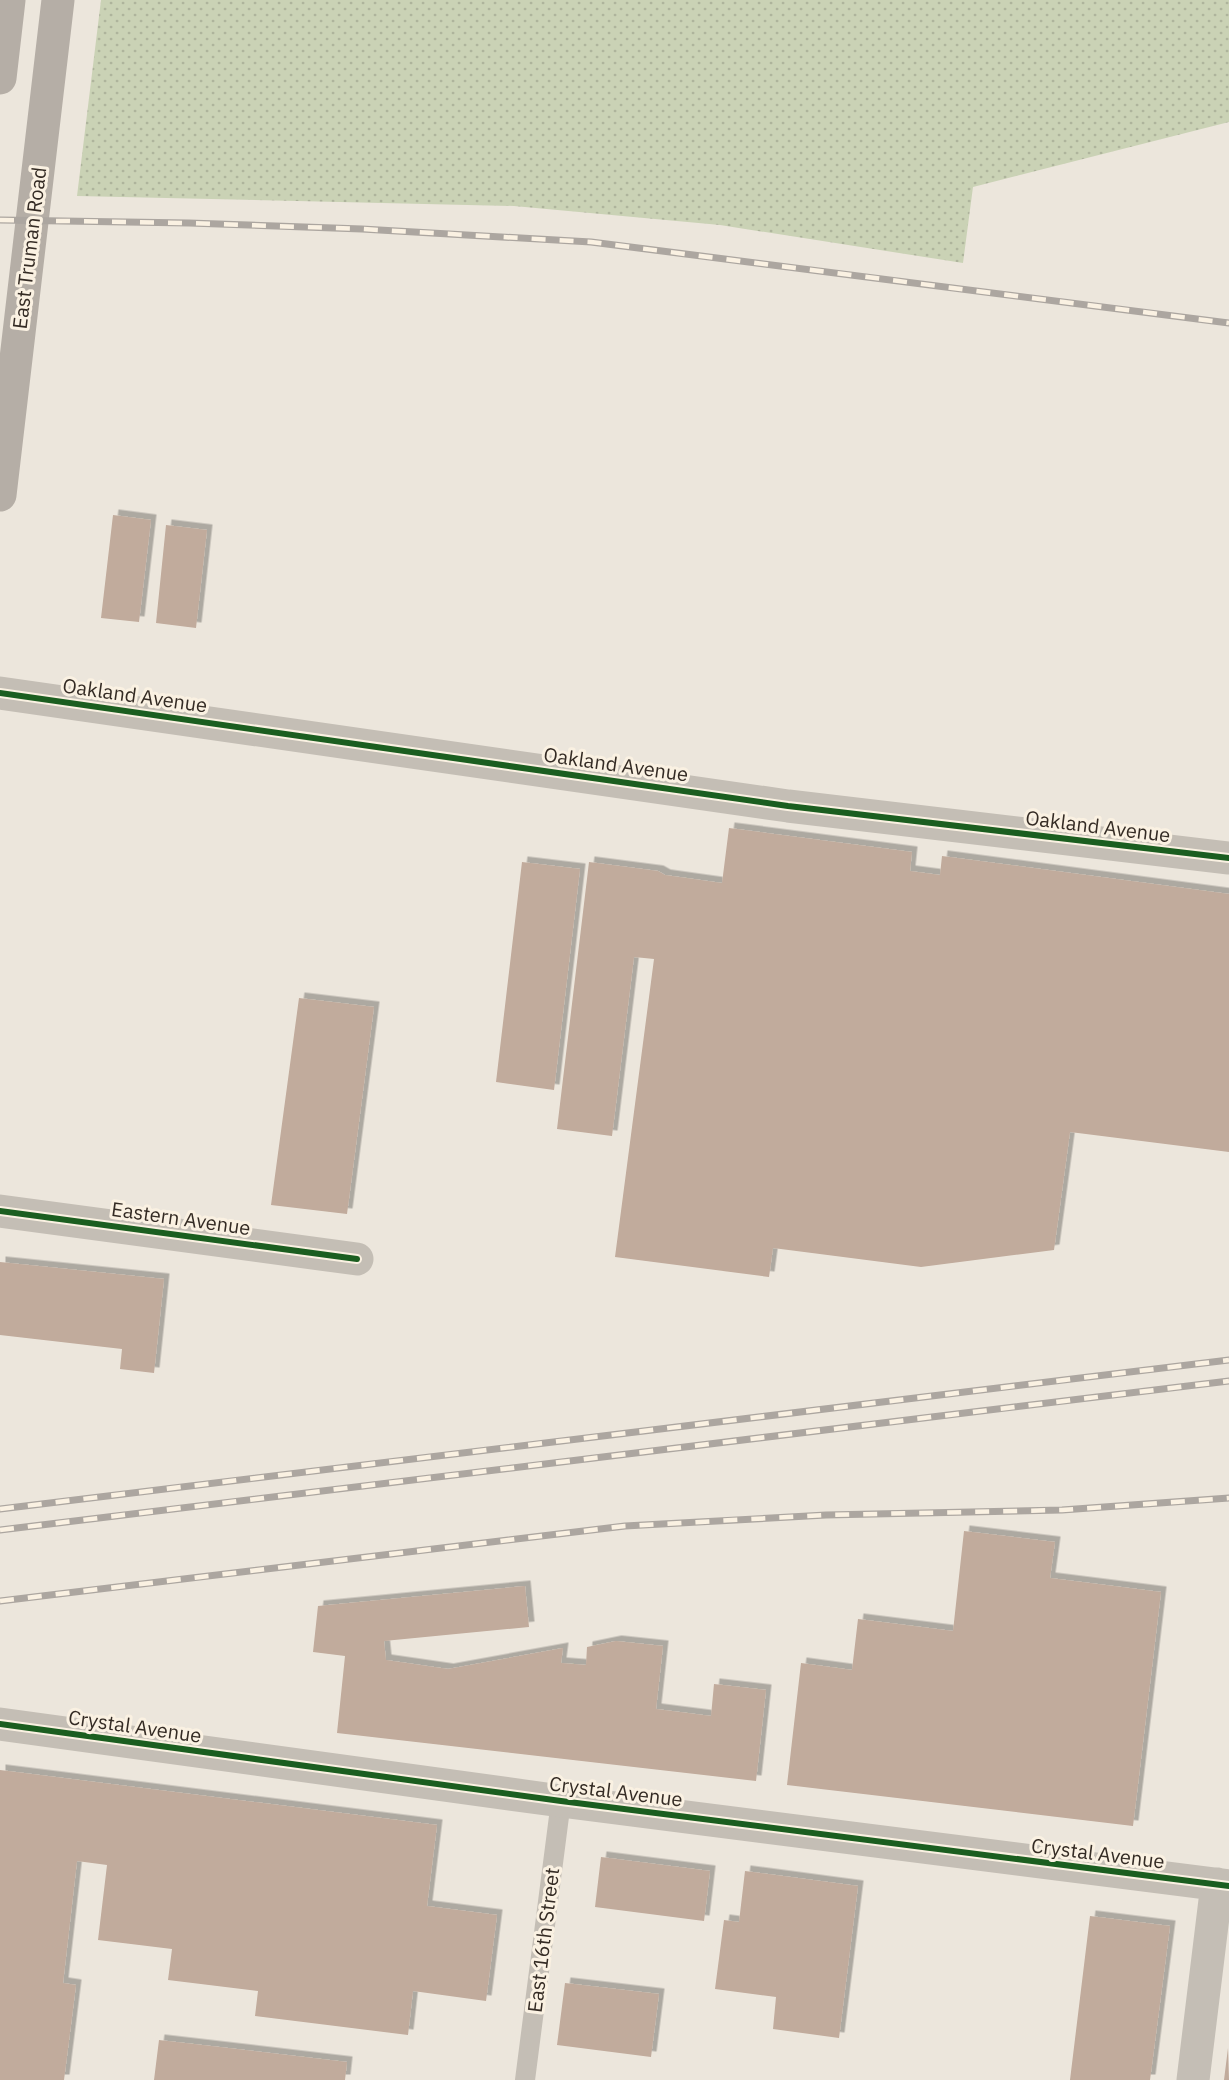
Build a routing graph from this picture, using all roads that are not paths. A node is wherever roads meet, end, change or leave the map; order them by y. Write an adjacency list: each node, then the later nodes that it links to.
1 (9, 0): 3 (main road)
2 (58, 0): 4 (main road, East Truman Road)
3 (0, 78)
4 (0, 495)
5 (0, 693): 6 (street, Oakland Avenue)
6 (1229, 858)
7 (0, 1211): 8 (street, Eastern Avenue)
8 (357, 1259)
9 (0, 1724): 10 (street, Crystal Avenue)
10 (561, 1801): 11 (street, Crystal Avenue); 12 (lane, East 16th Street)
11 (1223, 1885): 13 (street)
12 (525, 2080)
13 (1193, 2080)

